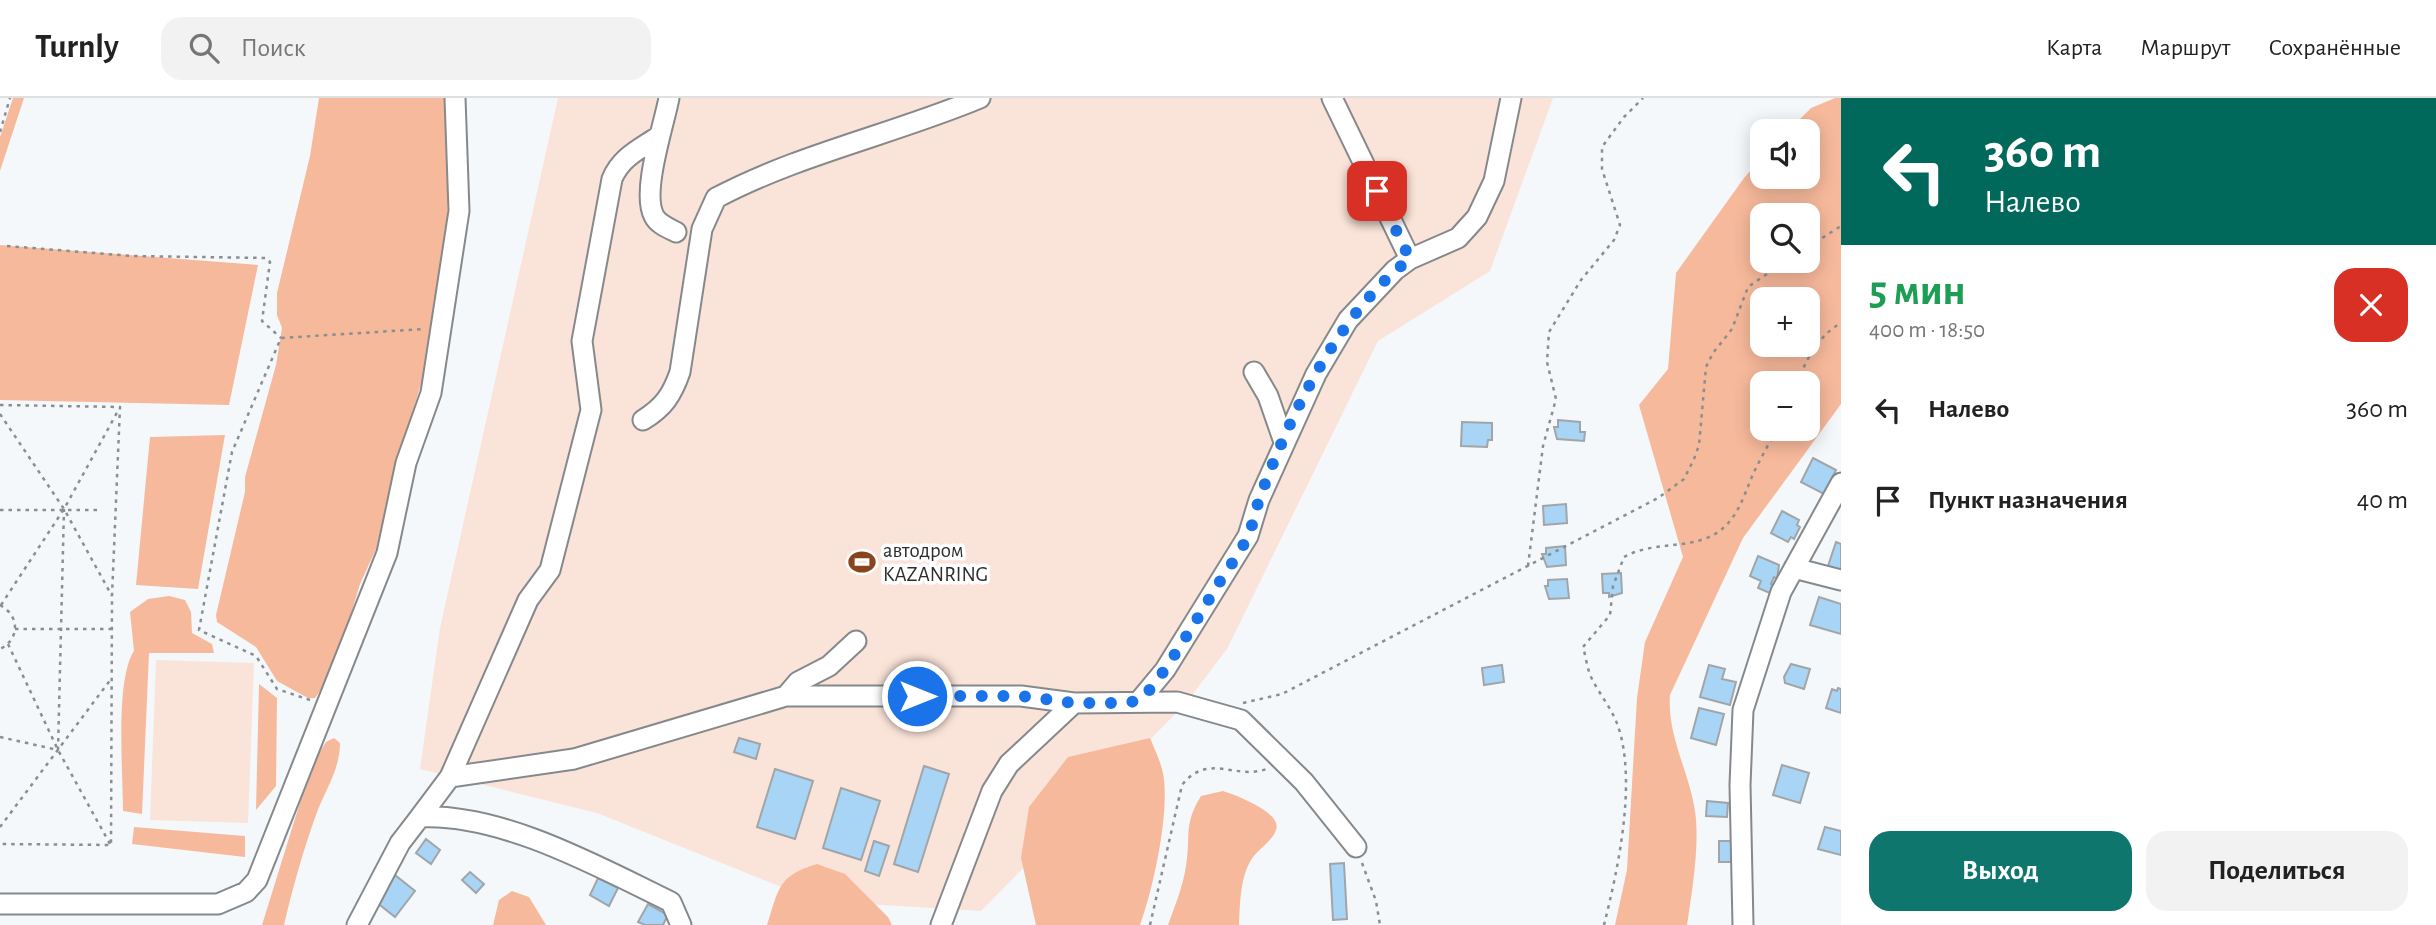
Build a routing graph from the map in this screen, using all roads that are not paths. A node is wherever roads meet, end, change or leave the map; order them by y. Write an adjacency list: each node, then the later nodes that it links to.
1 (455, 98): 22 (street)
2 (669, 98): 6 (street)
3 (980, 98): 10 (street)
4 (1332, 98): 8 (street)
5 (1511, 98): 8 (street)
6 (659, 136): 7 (street); 19 (street)
7 (676, 232)
8 (1410, 259): 11 (street)
9 (1254, 372): 11 (street)
10 (643, 420)
11 (1284, 442): 17 (street)
12 (1841, 483): 13 (street)
13 (1794, 568): 14 (street); 26 (street)
14 (1841, 580)
15 (856, 641): 16 (street)
16 (786, 696): 18 (street); 19 (street)
17 (1140, 700): 18 (street); 21 (street)
18 (1074, 703): 25 (street)
19 (450, 777): 20 (street)
20 (420, 817): 23 (street); 24 (street)
21 (1356, 847)
22 (0, 904)
23 (357, 925)
24 (681, 925)
25 (941, 925)
26 (1743, 925)

